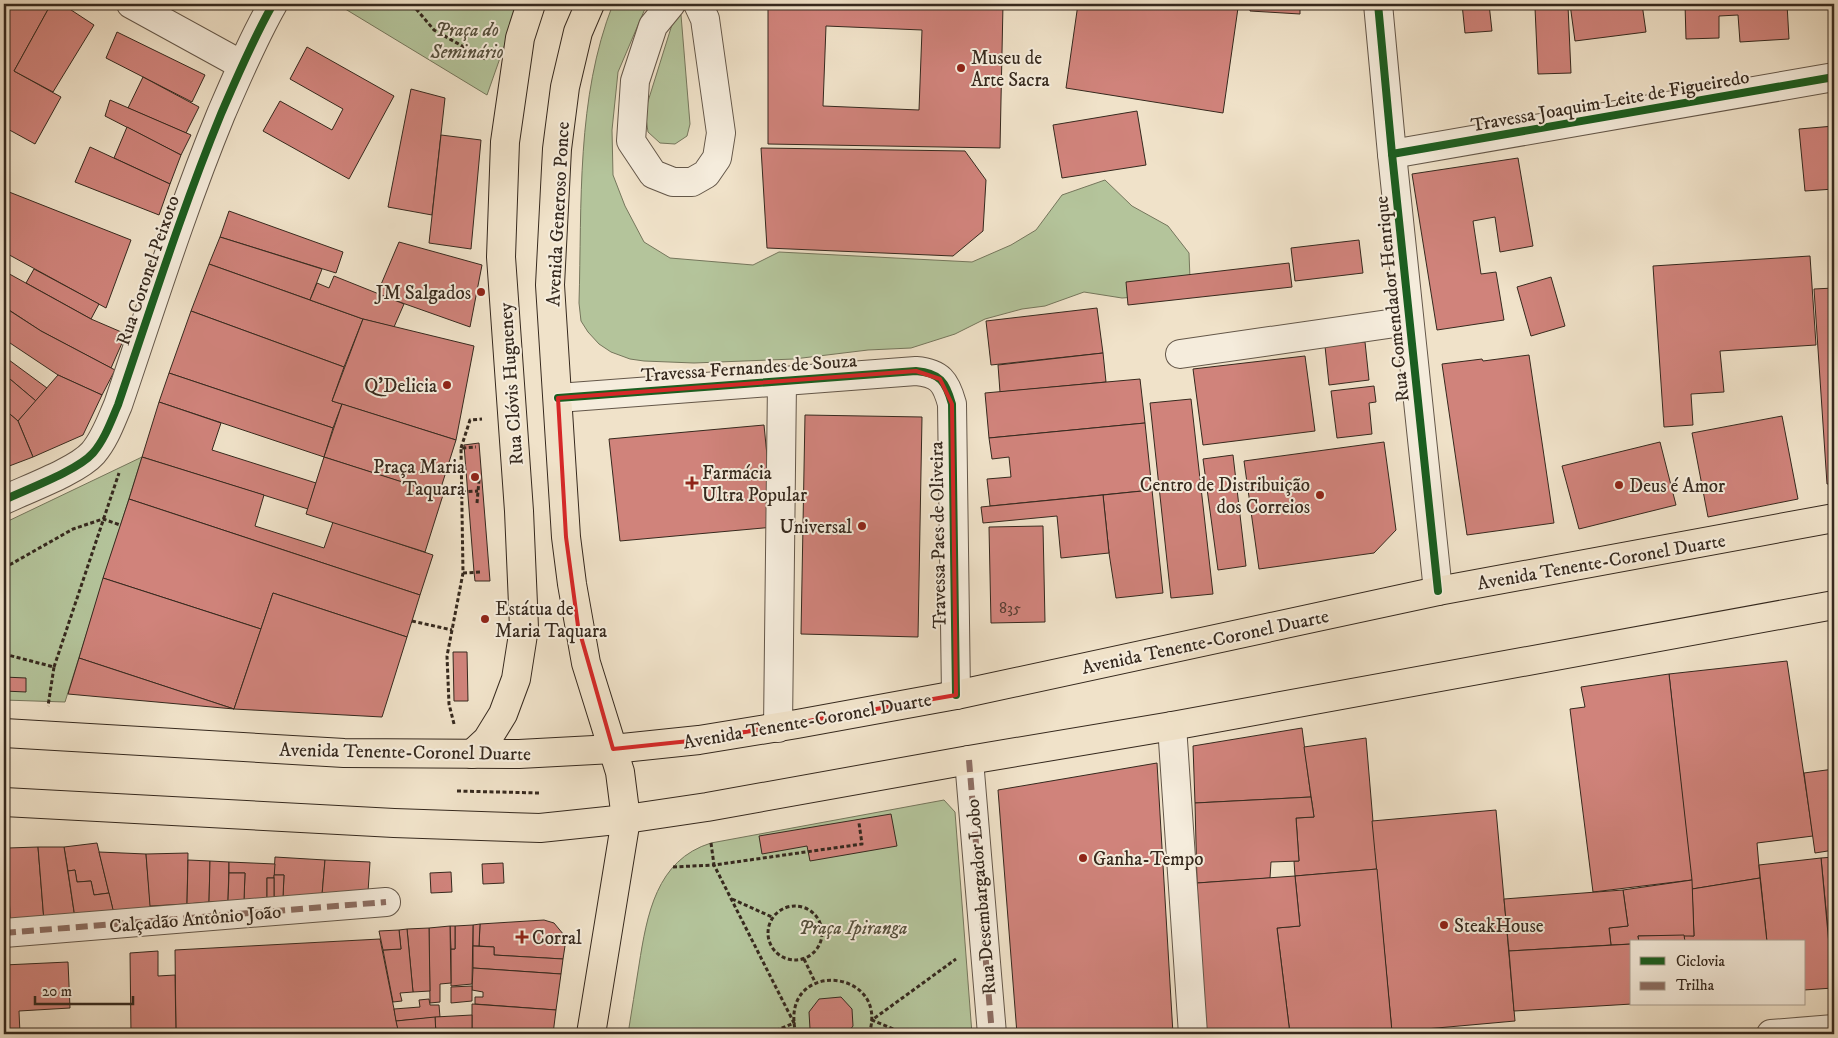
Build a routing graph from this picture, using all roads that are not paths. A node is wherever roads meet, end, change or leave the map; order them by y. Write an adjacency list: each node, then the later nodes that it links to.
1 (131, 4): 8 (street)
2 (273, 4): 8 (street, Rua Coronel Peixoto)
3 (531, 4): 25 (main road, Rua Clóvis Hugueney)
4 (590, 4): 15 (main road, Avenida Generoso Ponce)
5 (671, 4): 6 (street)
6 (698, 4)
7 (1378, 4): 10 (street, Rua Comendador Henrique)
8 (242, 65): 16 (street, Rua Coronel Peixoto)
9 (1834, 77): 10 (street, Travessa Joaquim Leite de Figueiredo)
10 (1392, 154): 11 (street, Rua Comendador Henrique)
11 (1409, 320): 12 (street); 18 (street, Rua Comendador Henrique)
12 (1180, 354)
13 (940, 378): 14 (street, Travessa Fernandes de Souza); 20 (street, Travessa Paes de Oliveira)
14 (782, 381): 15 (street, Travessa Fernandes de Souza); 22 (street)
15 (558, 398): 24 (main road, Avenida Generoso Ponce)
16 (4, 500)
17 (1834, 518): 18 (main road, Avenida Tenente-Coronel Duarte)
18 (1438, 591): 20 (main road, Avenida Tenente-Coronel Duarte)
19 (1834, 605): 21 (main road)
20 (956, 695): 22 (main road, Avenida Tenente-Coronel Duarte)
21 (1172, 726): 26 (main road); 34 (street)
22 (778, 728): 24 (main road, Avenida Tenente-Coronel Duarte)
23 (4, 733): 25 (main road, Avenida Tenente-Coronel Duarte)
24 (613, 749): 25 (main road, Avenida Tenente-Coronel Duarte); 28 (main road, Avenida Generoso Ponce)
25 (472, 754)
26 (969, 760): 28 (main road); 33 (street, Rua Desembargador Lobo)
27 (4, 802): 28 (main road)
28 (626, 820): 32 (main road)
29 (386, 902): 30 (street, Calçadão Antônio João)
30 (4, 933)
31 (1834, 1029): 35 (street)
32 (591, 1034)
33 (992, 1034)
34 (1193, 1034)
35 (1771, 1034)

